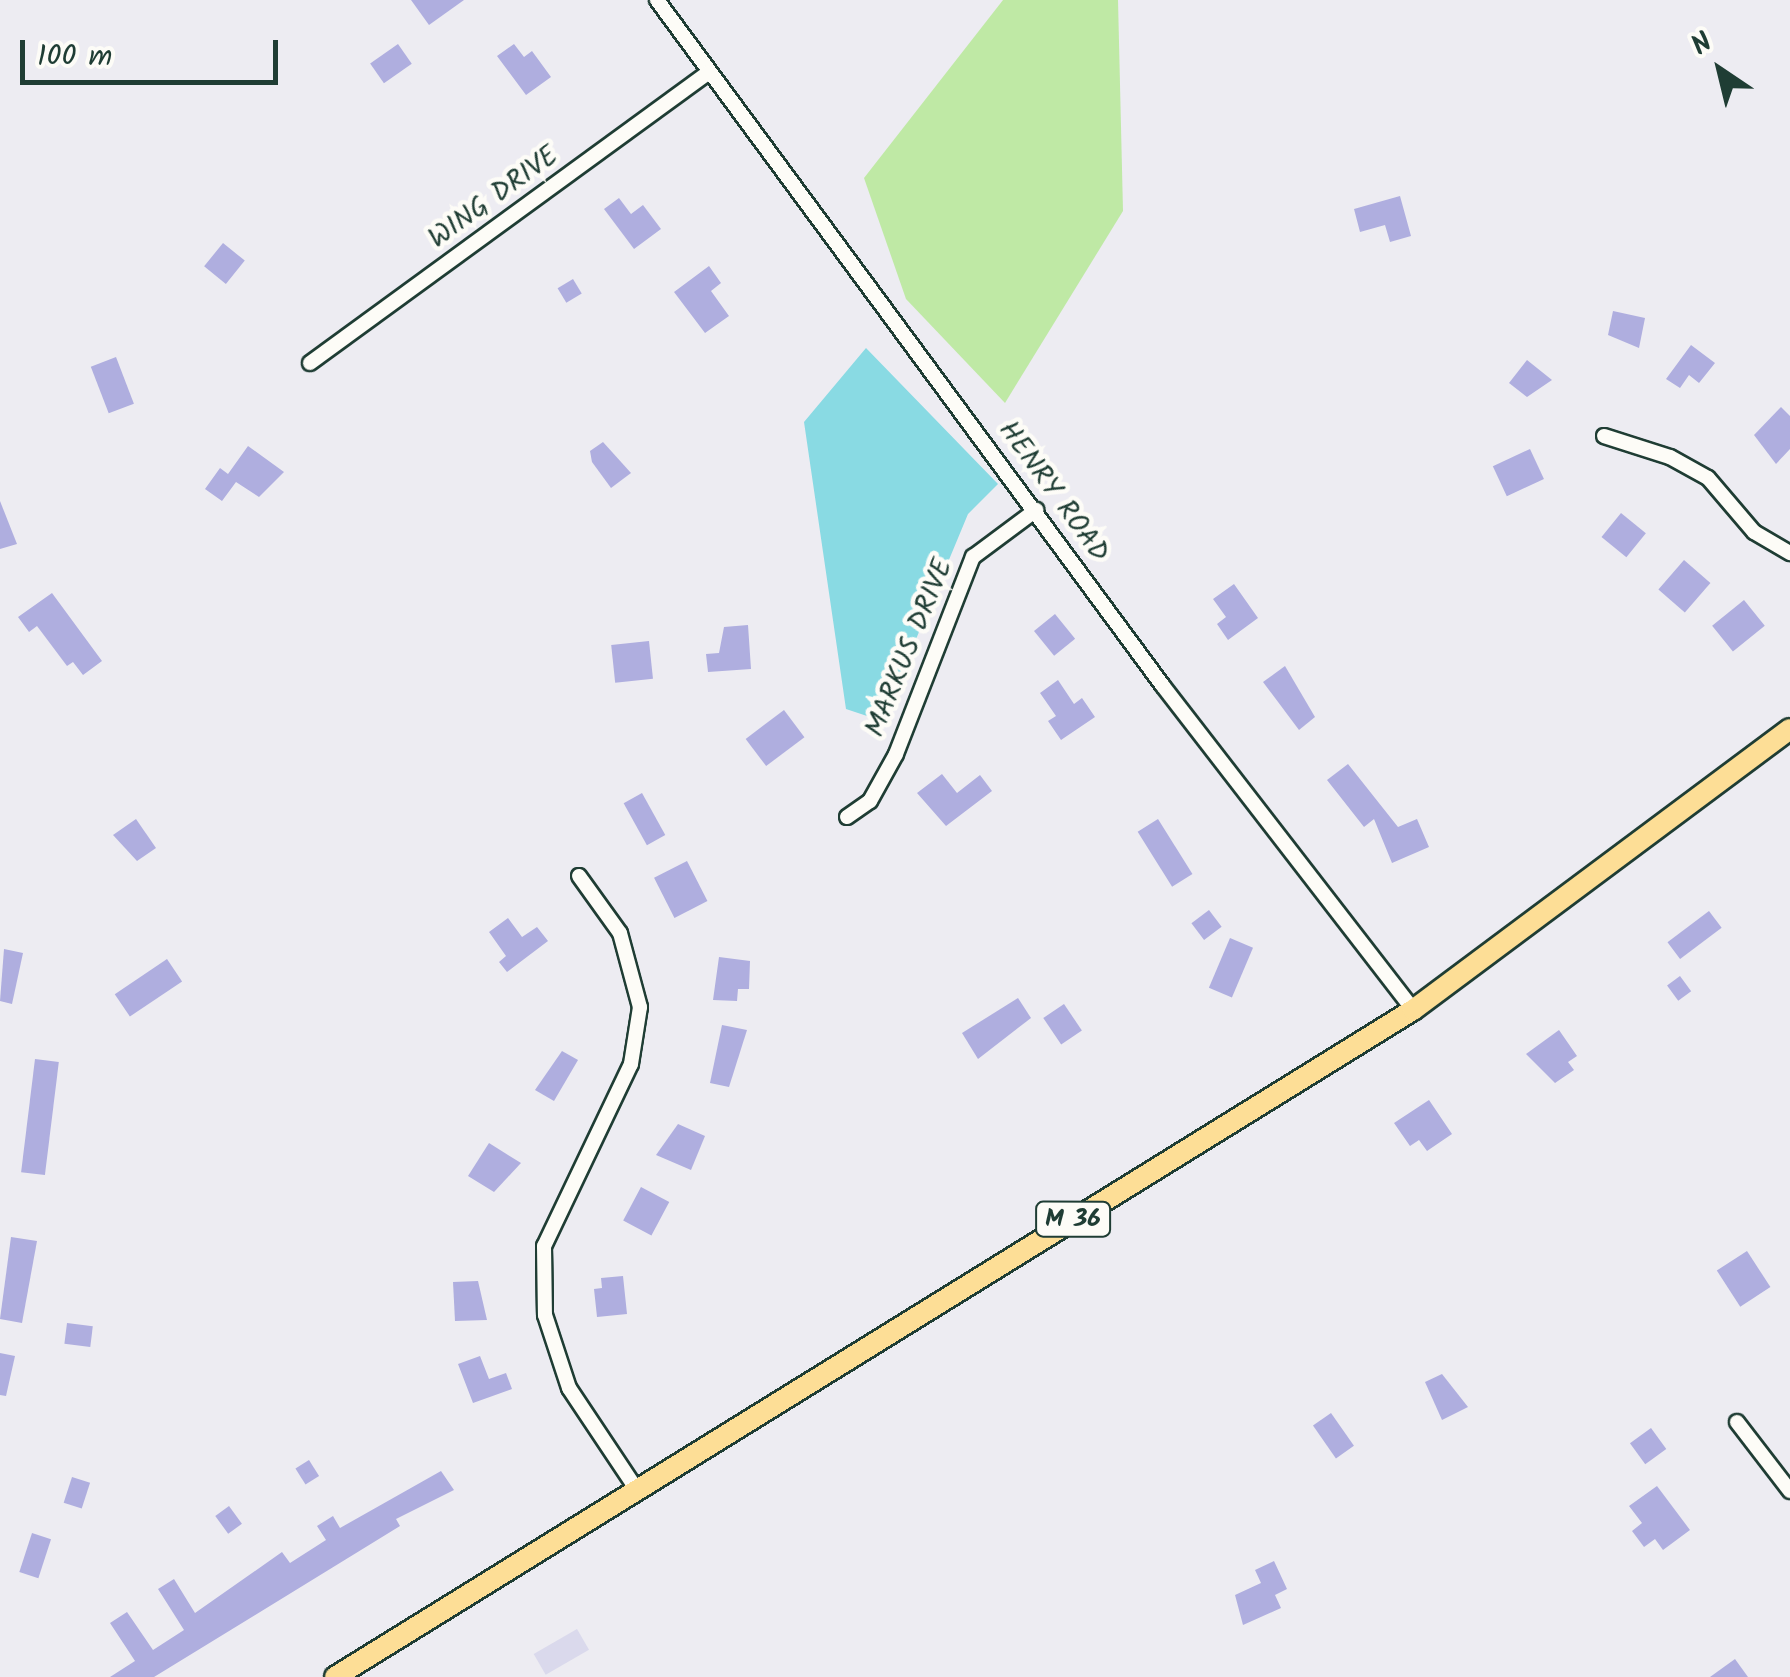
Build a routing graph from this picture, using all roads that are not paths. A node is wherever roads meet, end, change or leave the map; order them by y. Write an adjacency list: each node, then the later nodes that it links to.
1 (657, 0): 2 (street, HENRY ROAD)
2 (708, 73): 3 (street, WING DRIVE); 5 (street, HENRY ROAD)
3 (310, 363)
4 (1604, 436): 6 (street)
5 (1036, 510): 8 (street, MARKUS DRIVE); 10 (street, HENRY ROAD)
6 (1790, 553)
7 (1790, 730): 10 (main road, M 36)
8 (847, 818)
9 (579, 876): 13 (street)
10 (1413, 1010): 13 (main road, M 36)
11 (1737, 1422): 12 (street)
12 (1789, 1487)
13 (637, 1490): 14 (main road, M 36)
14 (335, 1677)

